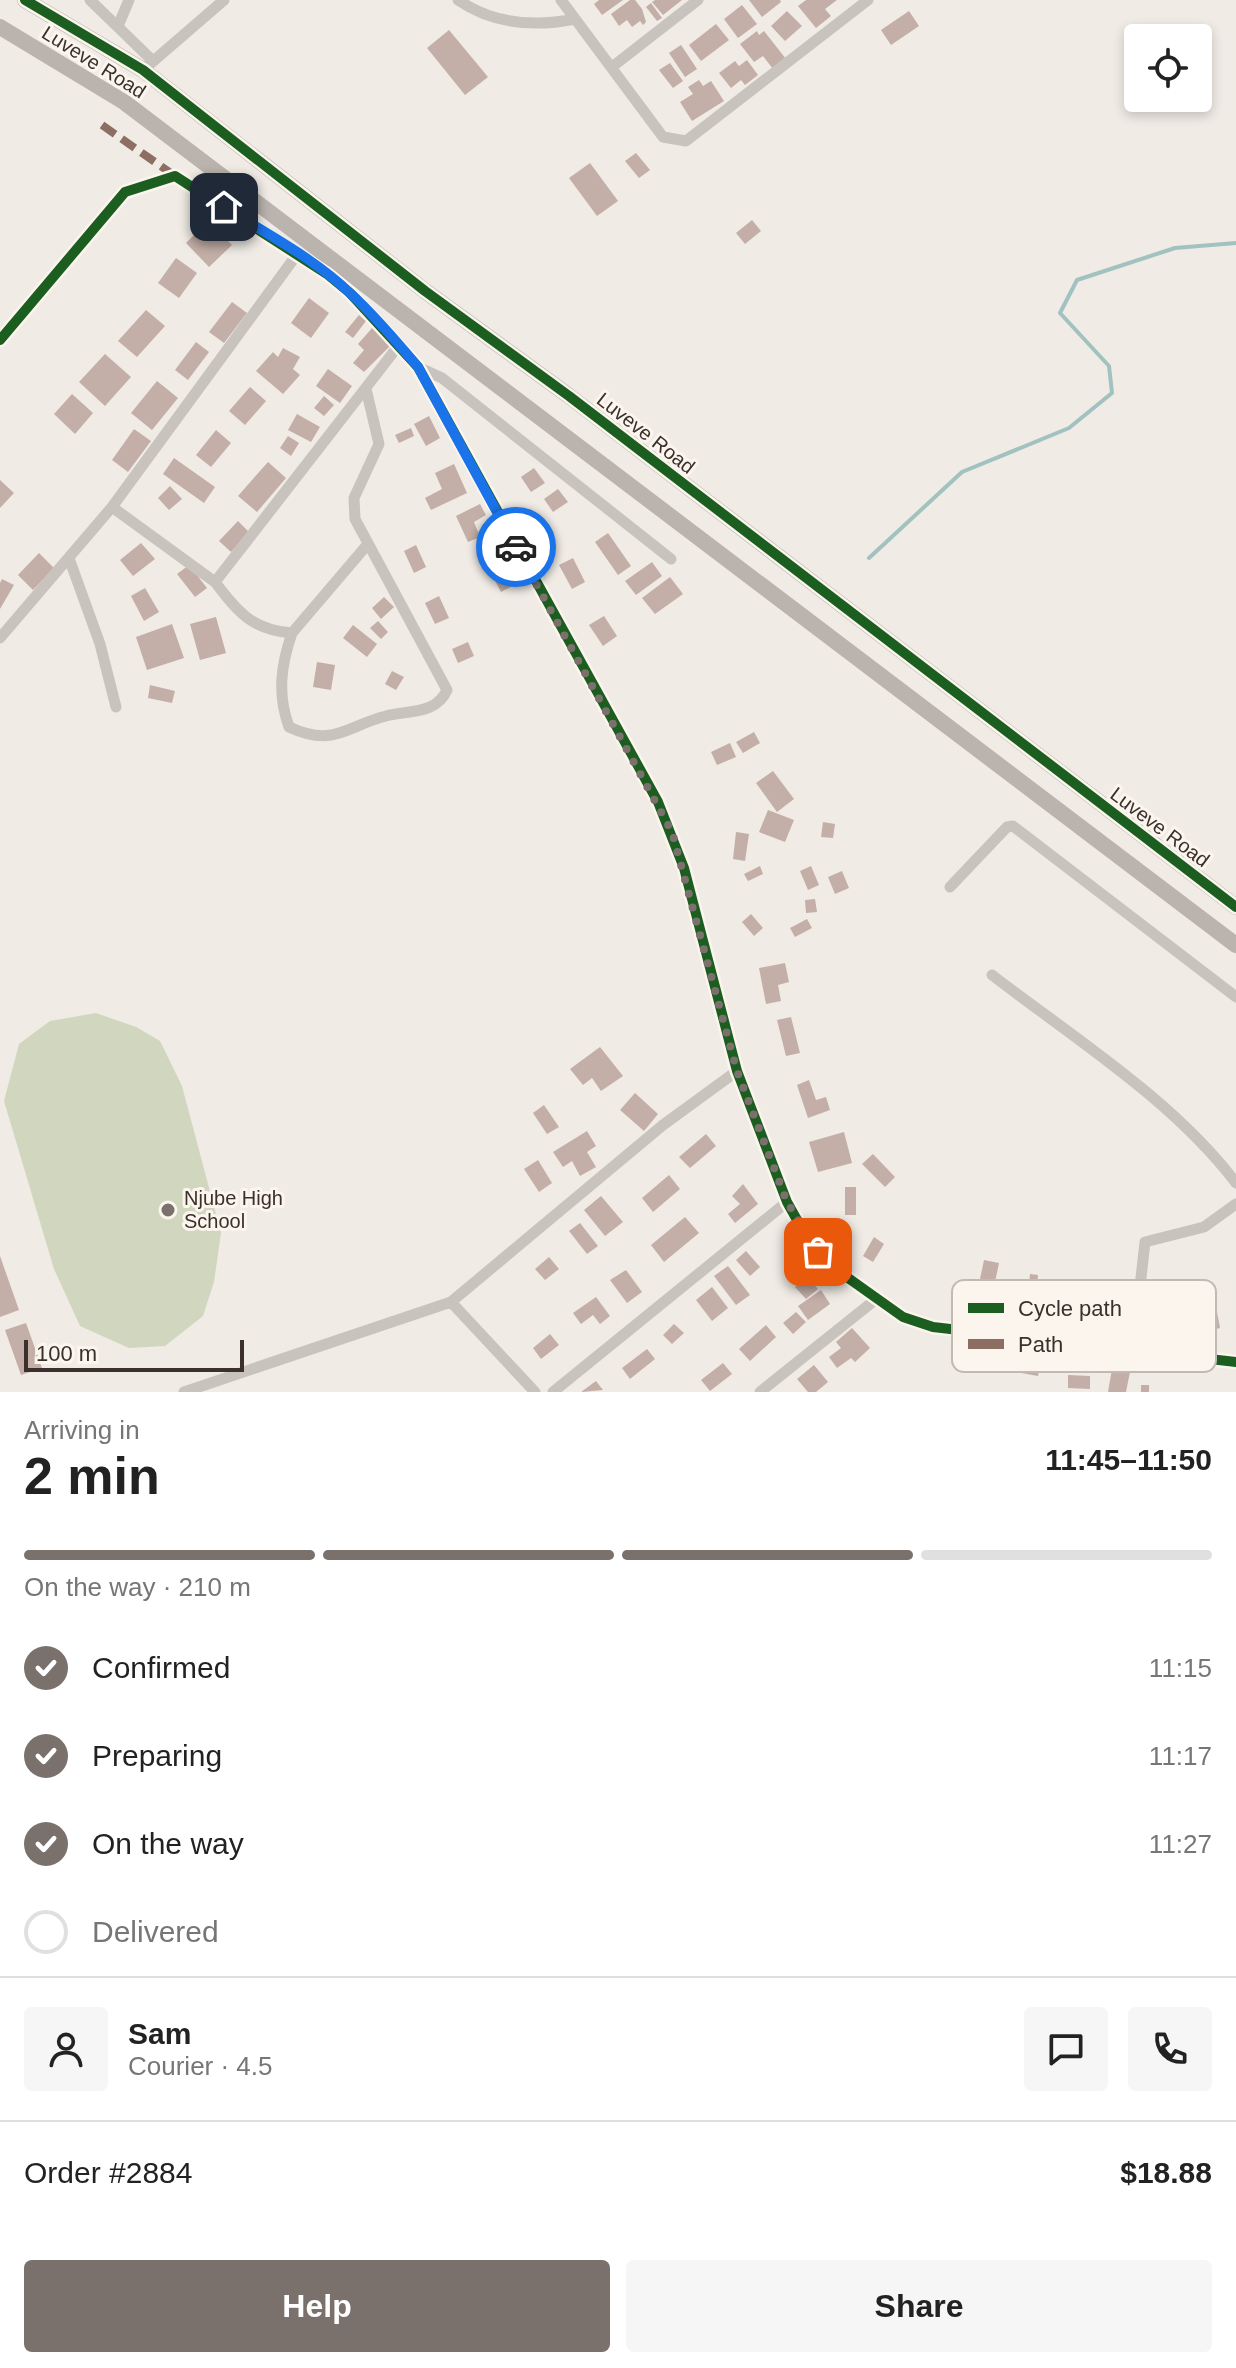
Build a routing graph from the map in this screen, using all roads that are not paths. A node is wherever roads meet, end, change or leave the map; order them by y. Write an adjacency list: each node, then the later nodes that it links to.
1 (25, 0): 12 (street, Luveve Road)
2 (90, 0): 10 (street)
3 (129, 0): 10 (street)
4 (224, 0): 12 (street)
5 (458, 0): 9 (street)
6 (561, 0): 9 (street)
7 (868, 0): 13 (street)
8 (693, 1): 13 (street)
9 (575, 19): 13 (street)
10 (118, 26): 12 (street)
11 (0, 27): 29 (street, Luveve Road)
12 (148, 66): 28 (street, Luveve Road)
13 (612, 67)
14 (298, 253): 15 (street); 16 (street); 19 (street)
15 (0, 340)
16 (399, 345): 17 (street); 18 (street)
17 (418, 367): 21 (street); 32 (street)
18 (366, 389): 20 (street); 23 (street)
19 (112, 507): 22 (street); 23 (street)
20 (367, 545): 24 (street); 24 (street)
21 (671, 559)
22 (70, 561): 25 (street); 26 (street)
23 (215, 582): 24 (street)
24 (292, 633)
25 (0, 638)
26 (116, 707)
27 (950, 887): 31 (street)
28 (1236, 907)
29 (1236, 945)
30 (992, 975): 33 (street)
31 (1236, 997)
32 (737, 1071): 34 (street); 38 (street)
33 (1236, 1183)
34 (787, 1202): 37 (street); 44 (street)
35 (1236, 1204): 36 (street)
36 (1141, 1280)
37 (875, 1300): 39 (street); 45 (street)
38 (451, 1302): 42 (street); 43 (street)
39 (952, 1329)
40 (1216, 1359): 41 (street)
41 (1236, 1362)
42 (184, 1392)
43 (535, 1392)
44 (553, 1392)
45 (760, 1392)

